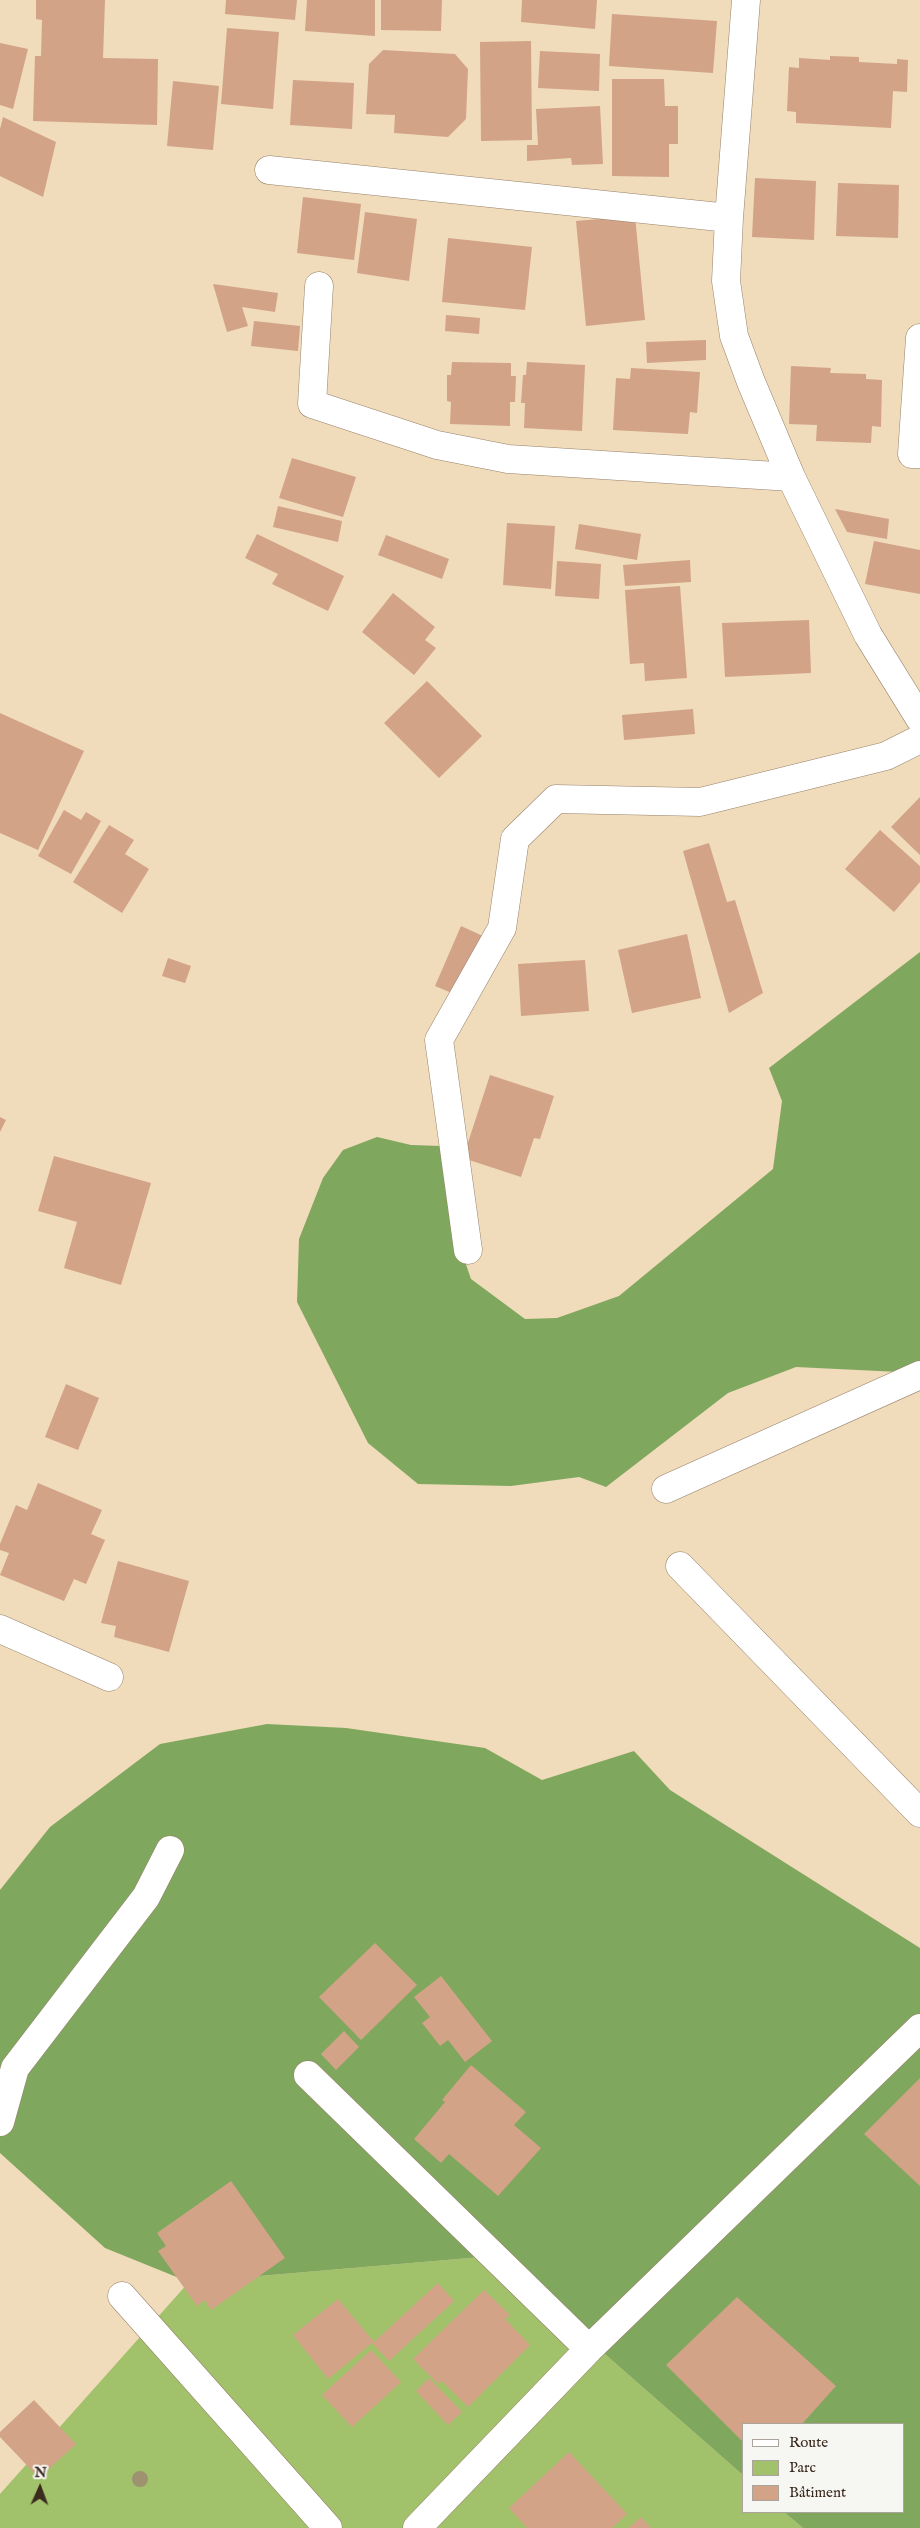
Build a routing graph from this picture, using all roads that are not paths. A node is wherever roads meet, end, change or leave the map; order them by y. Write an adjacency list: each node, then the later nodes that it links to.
1 (746, 0): 3 (street)
2 (269, 170): 3 (street)
3 (729, 218): 7 (street)
4 (319, 286): 7 (street)
5 (920, 338): 6 (street)
6 (920, 454)
7 (791, 477): 8 (street)
8 (920, 719)
9 (920, 739): 10 (street)
10 (468, 1250)
11 (920, 1375): 12 (street)
12 (666, 1489)
13 (680, 1566): 16 (street)
14 (0, 1629): 15 (street)
15 (109, 1678)
16 (920, 1813)
17 (170, 1850): 20 (street)
18 (920, 2028): 22 (street)
19 (308, 2074): 22 (street)
20 (0, 2122)
21 (122, 2296): 23 (street)
22 (589, 2348): 24 (street)
23 (328, 2528)
24 (417, 2528)

